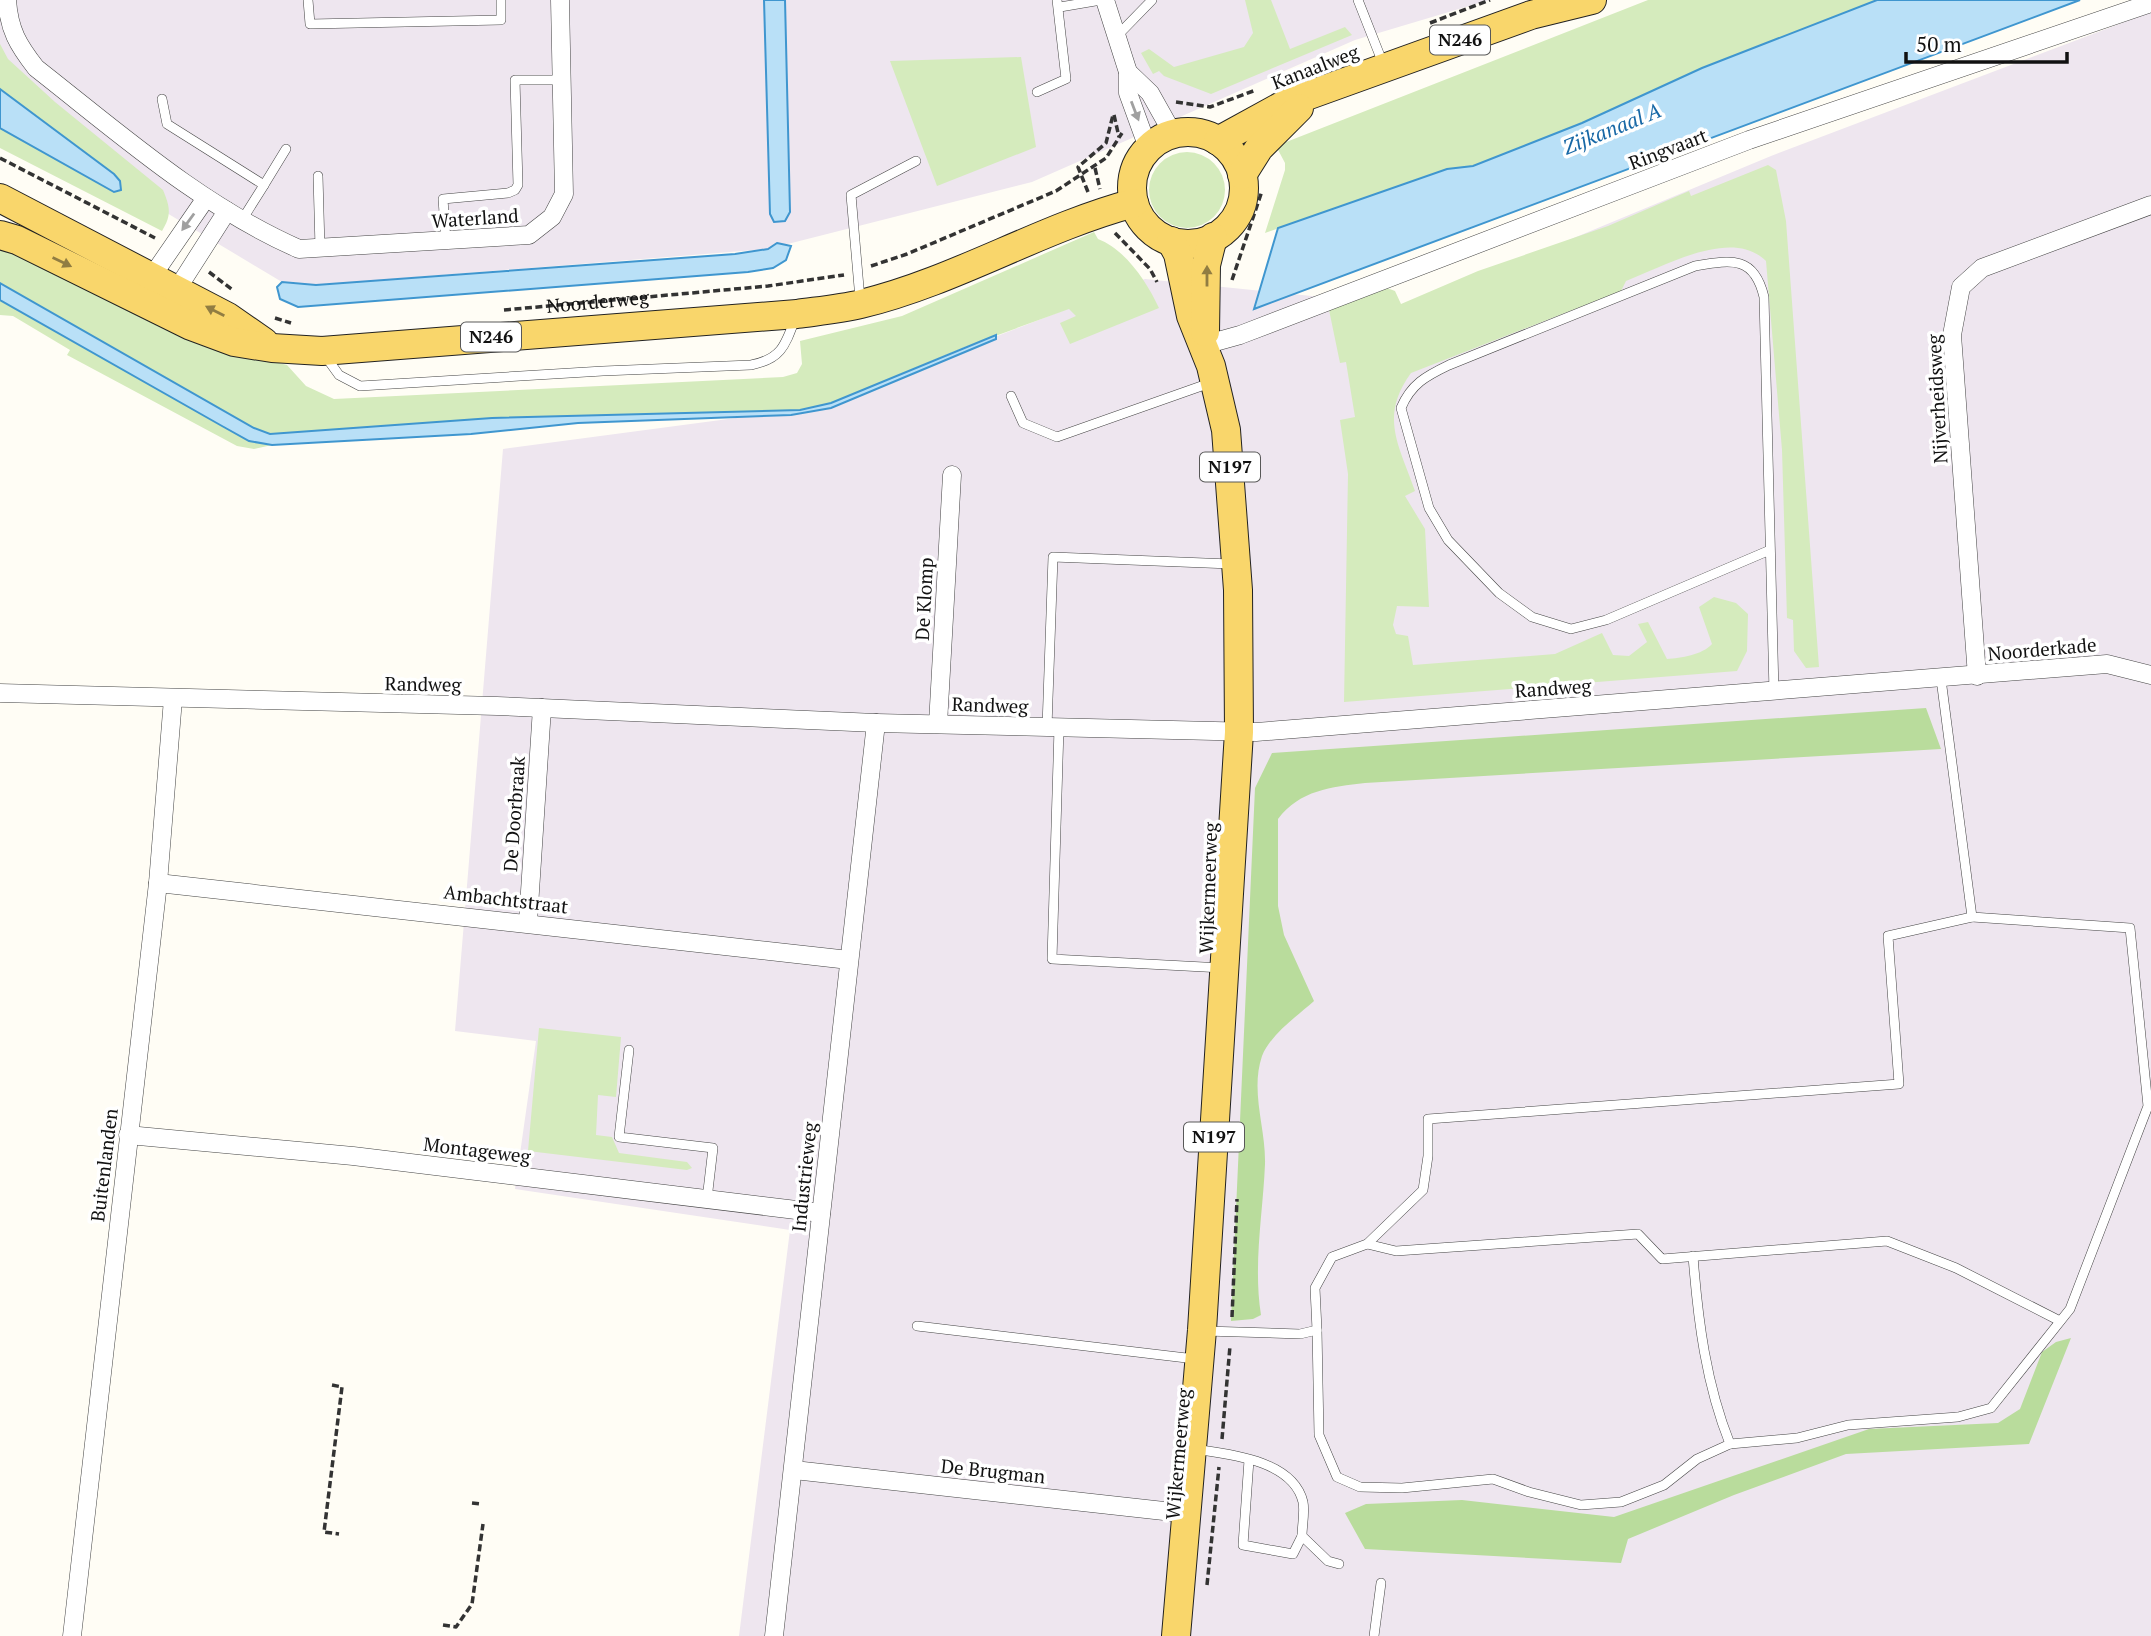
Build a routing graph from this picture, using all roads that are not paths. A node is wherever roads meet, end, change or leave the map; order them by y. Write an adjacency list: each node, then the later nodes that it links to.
1 (7, 0): 27 (street, Waterland)
2 (308, 0): 3 (lane)
3 (501, 0)
4 (560, 0): 14 (street, Waterland)
5 (1103, 0): 10 (lane); 11 (street)
6 (1152, 0): 11 (lane)
7 (1358, 0): 12 (lane)
8 (1592, 0): 12 (main road, Kanaalweg / N246)
9 (2151, 3): 40 (street, Ringvaart)
10 (1058, 4): 16 (lane)
11 (1116, 37): 13 (street)
12 (1385, 68): 15 (main road, Kanaalweg / N246)
13 (1128, 72): 18 (street); 20 (street, one-way to 20)
14 (562, 80): 33 (street, Waterland); 33 (lane)
15 (1330, 87): 19 (main road, Kanaalweg / N246); 23 (main road, Kanaalweg / N246)
16 (1037, 92)
17 (162, 99): 25 (lane)
18 (1173, 134): 19 (main road); 20 (main road)
19 (1218, 141): 23 (main road)
20 (1148, 148): 28 (main road)
21 (286, 149): 25 (lane)
22 (916, 162): 38 (lane)
23 (1242, 175): 32 (main road, N246)
24 (318, 176): 35 (lane)
25 (264, 185): 30 (lane)
26 (0, 198): 36 (main road, Noorderweg / N246)
27 (206, 198): 30 (street, Waterland); 36 (street, one-way to 36)
28 (1134, 202): 34 (main road); 38 (main road, Noorderweg / N246)
29 (2151, 205): 48 (street, Nijverheidsweg)
30 (234, 216): 35 (street, Waterland); 37 (street)
31 (0, 235): 36 (main road, Noorderweg / N246, one-way to 36)
32 (1213, 237): 34 (main road); 40 (main road, Wijkermeerweg / N197, one-way to 32)
33 (446, 241): 35 (street, Waterland)
34 (1171, 241): 40 (main road, Wijkermeerweg / N197)
35 (320, 248)
36 (144, 288): 37 (main road, Noorderweg / N246)
37 (169, 301): 41 (main road, Noorderweg / N246)
38 (860, 304): 39 (main road, Noorderweg / N246)
39 (797, 314): 41 (main road, Noorderweg / N246); 41 (lane)
40 (1204, 345): 42 (main road, Wijkermeerweg / N197)
41 (322, 351)
42 (1215, 381): 43 (lane); 46 (main road, Wijkermeerweg / N197)
43 (1010, 396)
44 (952, 475): 55 (street, De Klomp)
45 (1770, 550): 45 (lane); 50 (lane)
46 (1238, 564): 56 (lane); 57 (main road, Wijkermeerweg / N197)
47 (2151, 675): 48 (street, Noorderkade)
48 (1977, 676): 49 (street, Randweg)
49 (1941, 679): 50 (street, Randweg); 59 (lane)
50 (1774, 692): 57 (street, Randweg)
51 (0, 693): 52 (street, Randweg)
52 (173, 699): 53 (street, Randweg); 58 (street, Buitenlanden)
53 (542, 708): 54 (street, Randweg); 60 (street, De Doorbraak)
54 (876, 723): 55 (street, Randweg); 61 (street, Industrieweg)
55 (939, 724): 56 (street, Randweg)
56 (1053, 728): 57 (street, Randweg); 62 (lane)
57 (1239, 732): 62 (main road, Wijkermeerweg / N197)
58 (158, 883): 60 (street, Ambachtstraat); 64 (street, Buitenlanden)
59 (1972, 917): 67 (lane); 69 (lane)
60 (528, 922): 61 (street, Ambachtstraat)
61 (849, 960): 66 (street, Industrieweg)
62 (1224, 968): 72 (main road, Wijkermeerweg / N197)
63 (629, 1050): 65 (lane)
64 (128, 1135): 65 (street, Montageweg); 82 (street, Buitenlanden)
65 (707, 1199): 66 (street, Montageweg)
66 (821, 1213): 77 (street, Industrieweg)
67 (1367, 1244): 68 (lane); 71 (lane)
68 (1693, 1256): 69 (lane); 74 (lane)
69 (2060, 1321): 74 (lane)
70 (916, 1326): 73 (lane)
71 (1317, 1330): 72 (lane); 74 (lane)
72 (1202, 1331): 73 (main road, Wijkermeerweg / N197)
73 (1200, 1360): 75 (main road, Wijkermeerweg / N197)
74 (1730, 1444)
75 (1193, 1449): 76 (lane); 78 (main road, Wijkermeerweg / N197)
76 (1249, 1460): 79 (lane); 79 (lane)
77 (794, 1470): 78 (street, De Brugman); 83 (street, Industrieweg)
78 (1187, 1517): 84 (main road, Wijkermeerweg / N197)
79 (1302, 1536): 80 (lane)
80 (1339, 1564)
81 (1381, 1583): 85 (lane)
82 (72, 1636)
83 (775, 1636)
84 (1176, 1636)
85 (1374, 1636)

